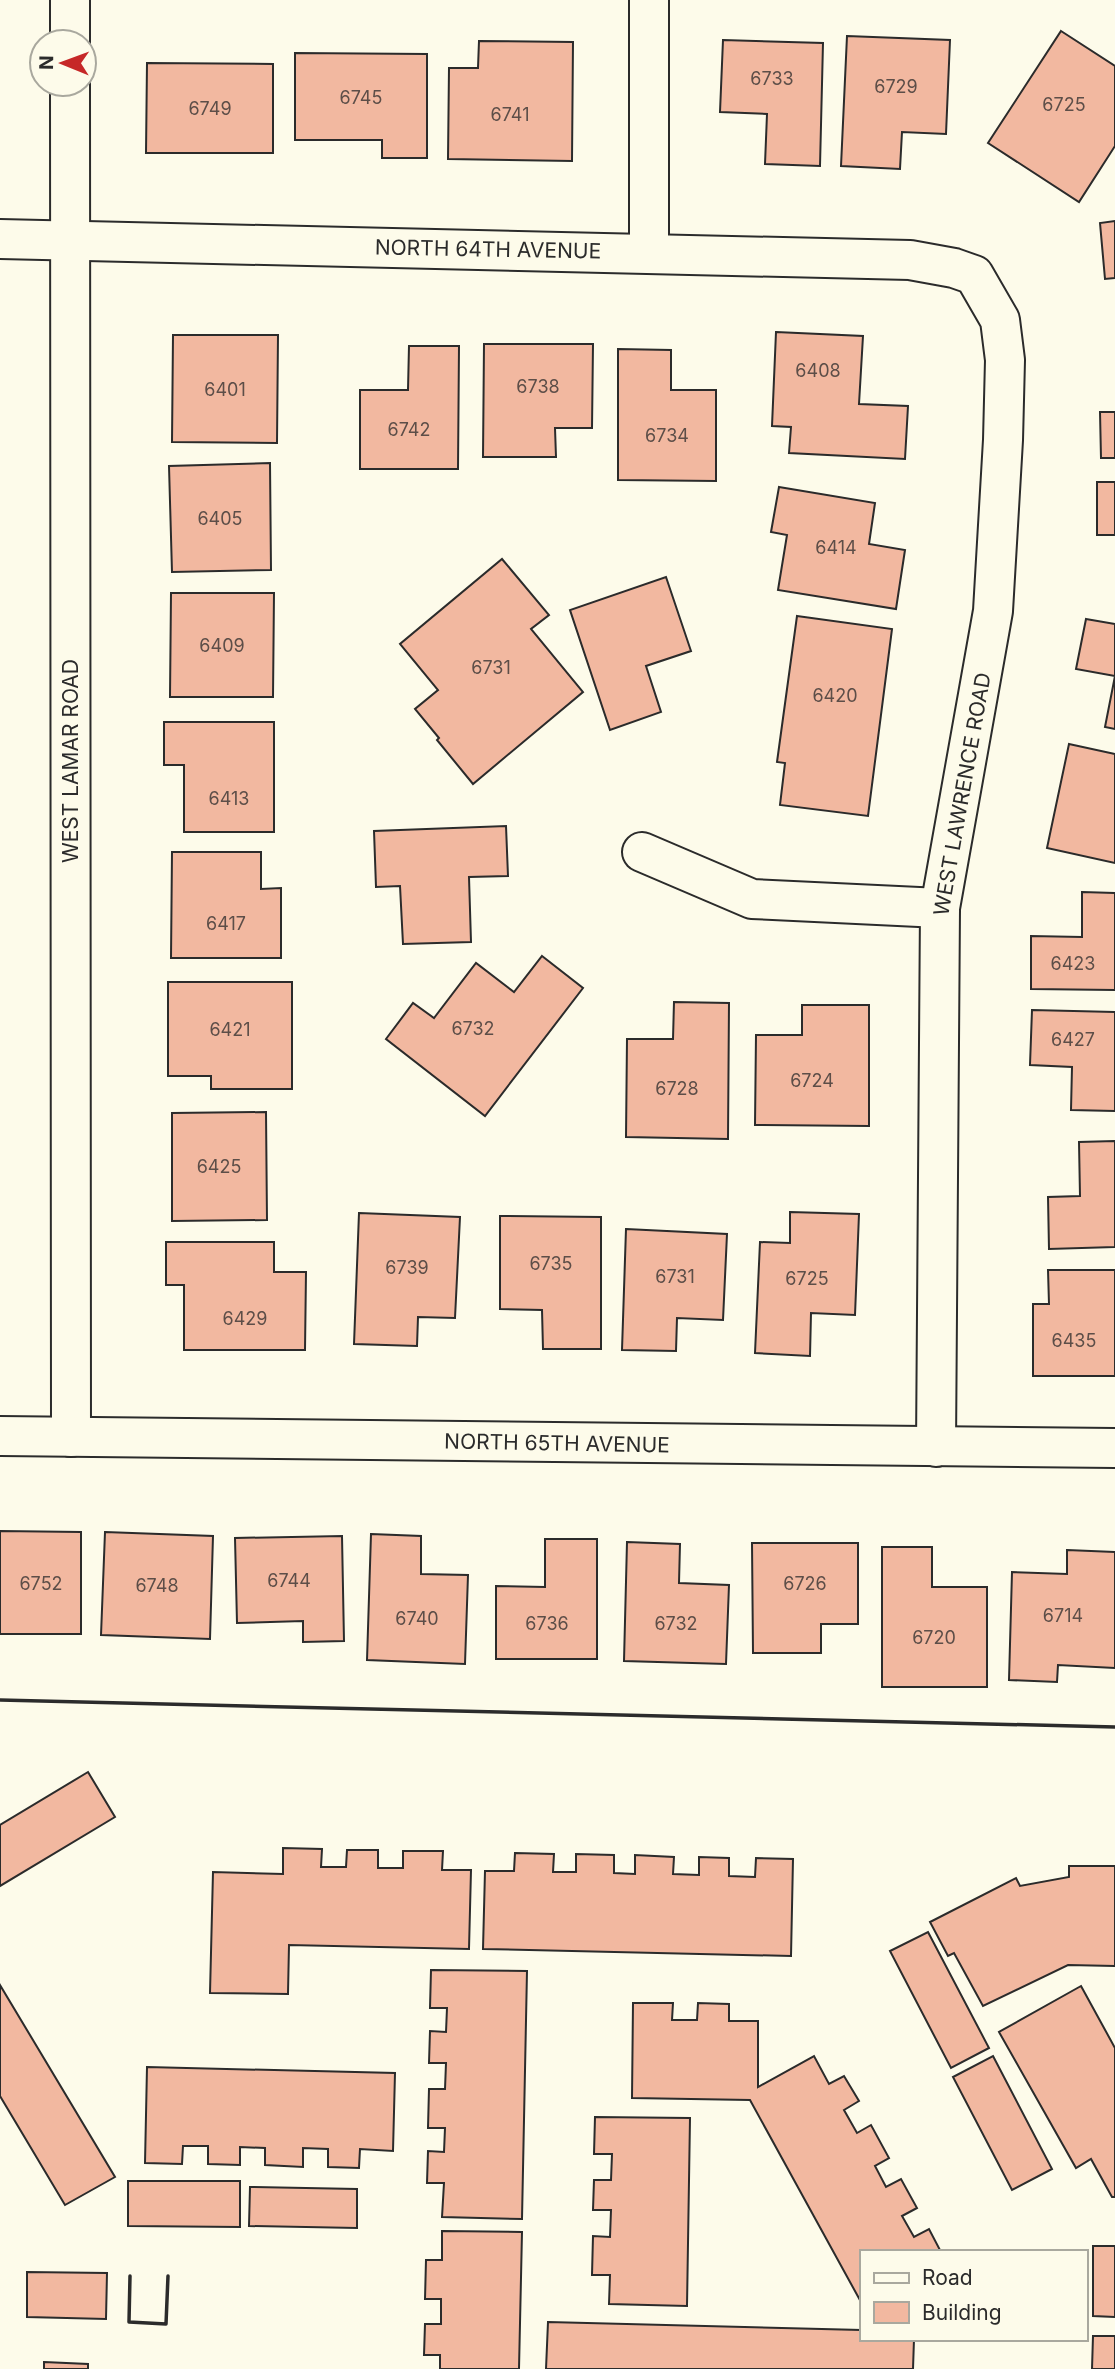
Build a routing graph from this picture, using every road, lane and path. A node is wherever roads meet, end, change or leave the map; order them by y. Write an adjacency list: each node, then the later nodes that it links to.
1 (70, 0): 3 (street)
2 (649, 0): 7 (street)
3 (70, 28)
4 (70, 98): 6 (street, WEST LAMAR ROAD)
5 (0, 239): 6 (street, NORTH 64TH AVENUE)
6 (70, 240): 7 (street, NORTH 64TH AVENUE); 12 (street, WEST LAMAR ROAD)
7 (649, 252): 8 (street, NORTH 64TH AVENUE)
8 (974, 275): 10 (street, WEST LAWRENCE ROAD)
9 (642, 852): 10 (street)
10 (940, 908): 13 (street, WEST LAWRENCE ROAD)
11 (0, 1436): 12 (street, NORTH 65TH AVENUE)
12 (71, 1437): 13 (street, NORTH 65TH AVENUE)
13 (936, 1447): 14 (street, NORTH 65TH AVENUE)
14 (1115, 1448)

